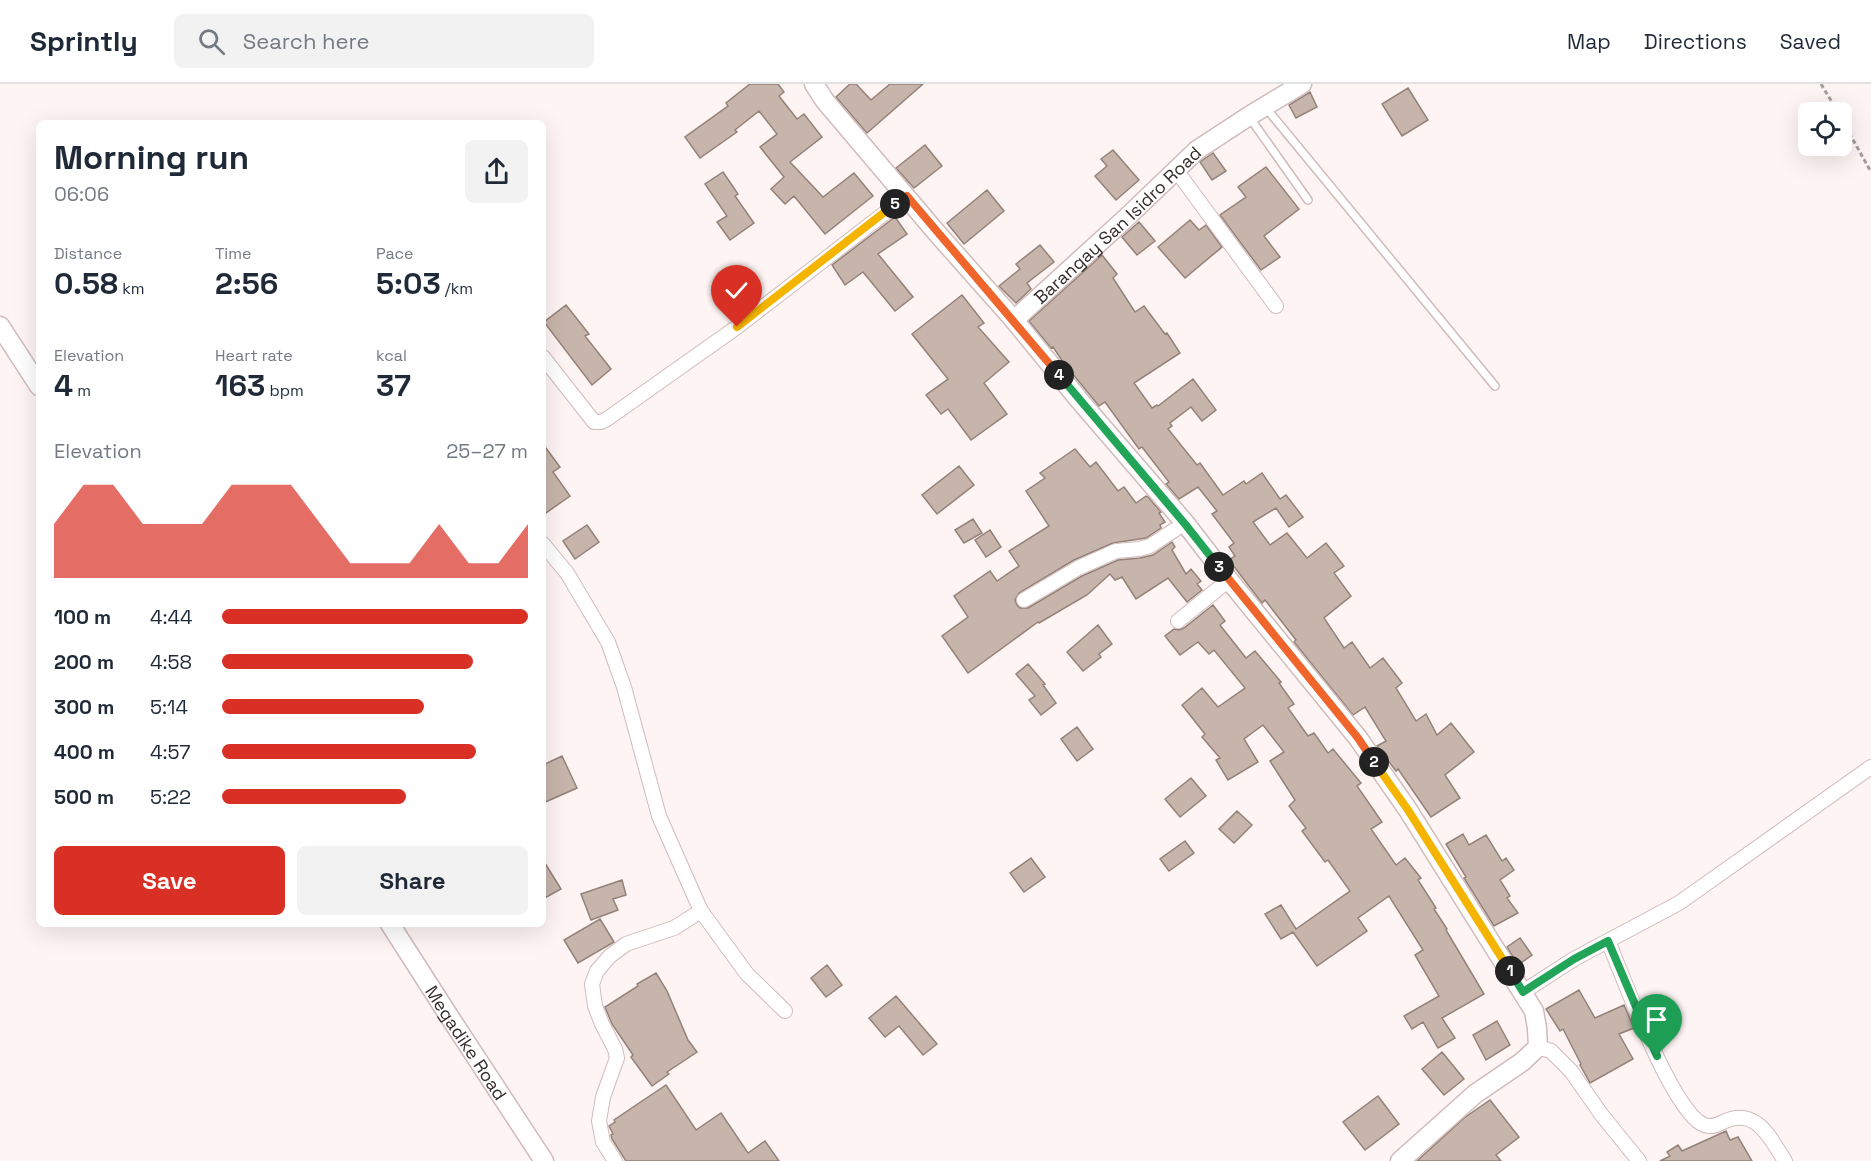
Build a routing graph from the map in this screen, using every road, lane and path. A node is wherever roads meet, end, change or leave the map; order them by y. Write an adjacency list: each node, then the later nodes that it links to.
1 (814, 84): 10 (street)
2 (1302, 84): 5 (street, Barangay San Isidro Road)
3 (1821, 84): 4 (path)
4 (1832, 102)
5 (1265, 106): 6 (street, Barangay San Isidro Road); 17 (lane)
6 (1249, 116): 8 (street, Barangay San Isidro Road); 11 (lane)
7 (1852, 138): 9 (path)
8 (1176, 170): 12 (street); 13 (street, Barangay San Isidro Road)
9 (1871, 172)
10 (907, 196): 13 (street); 15 (street)
11 (1308, 200)
12 (1276, 306)
13 (1014, 320): 18 (street)
14 (0, 326): 16 (street)
15 (546, 361)
16 (36, 381)
17 (1495, 386)
18 (1185, 524): 20 (street); 21 (street)
19 (546, 548): 24 (street)
20 (1229, 580): 22 (street); 27 (street)
21 (1024, 600)
22 (1178, 621)
23 (1871, 767): 26 (street)
24 (701, 911): 28 (street); 31 (street)
25 (392, 927): 30 (street, Megadike Road)
26 (1608, 941): 27 (street); 34 (street)
27 (1523, 992): 29 (street)
28 (785, 1011)
29 (1538, 1047): 32 (street); 33 (street)
30 (544, 1161)
31 (615, 1161)
32 (1400, 1161)
33 (1639, 1161)
34 (1785, 1161)

